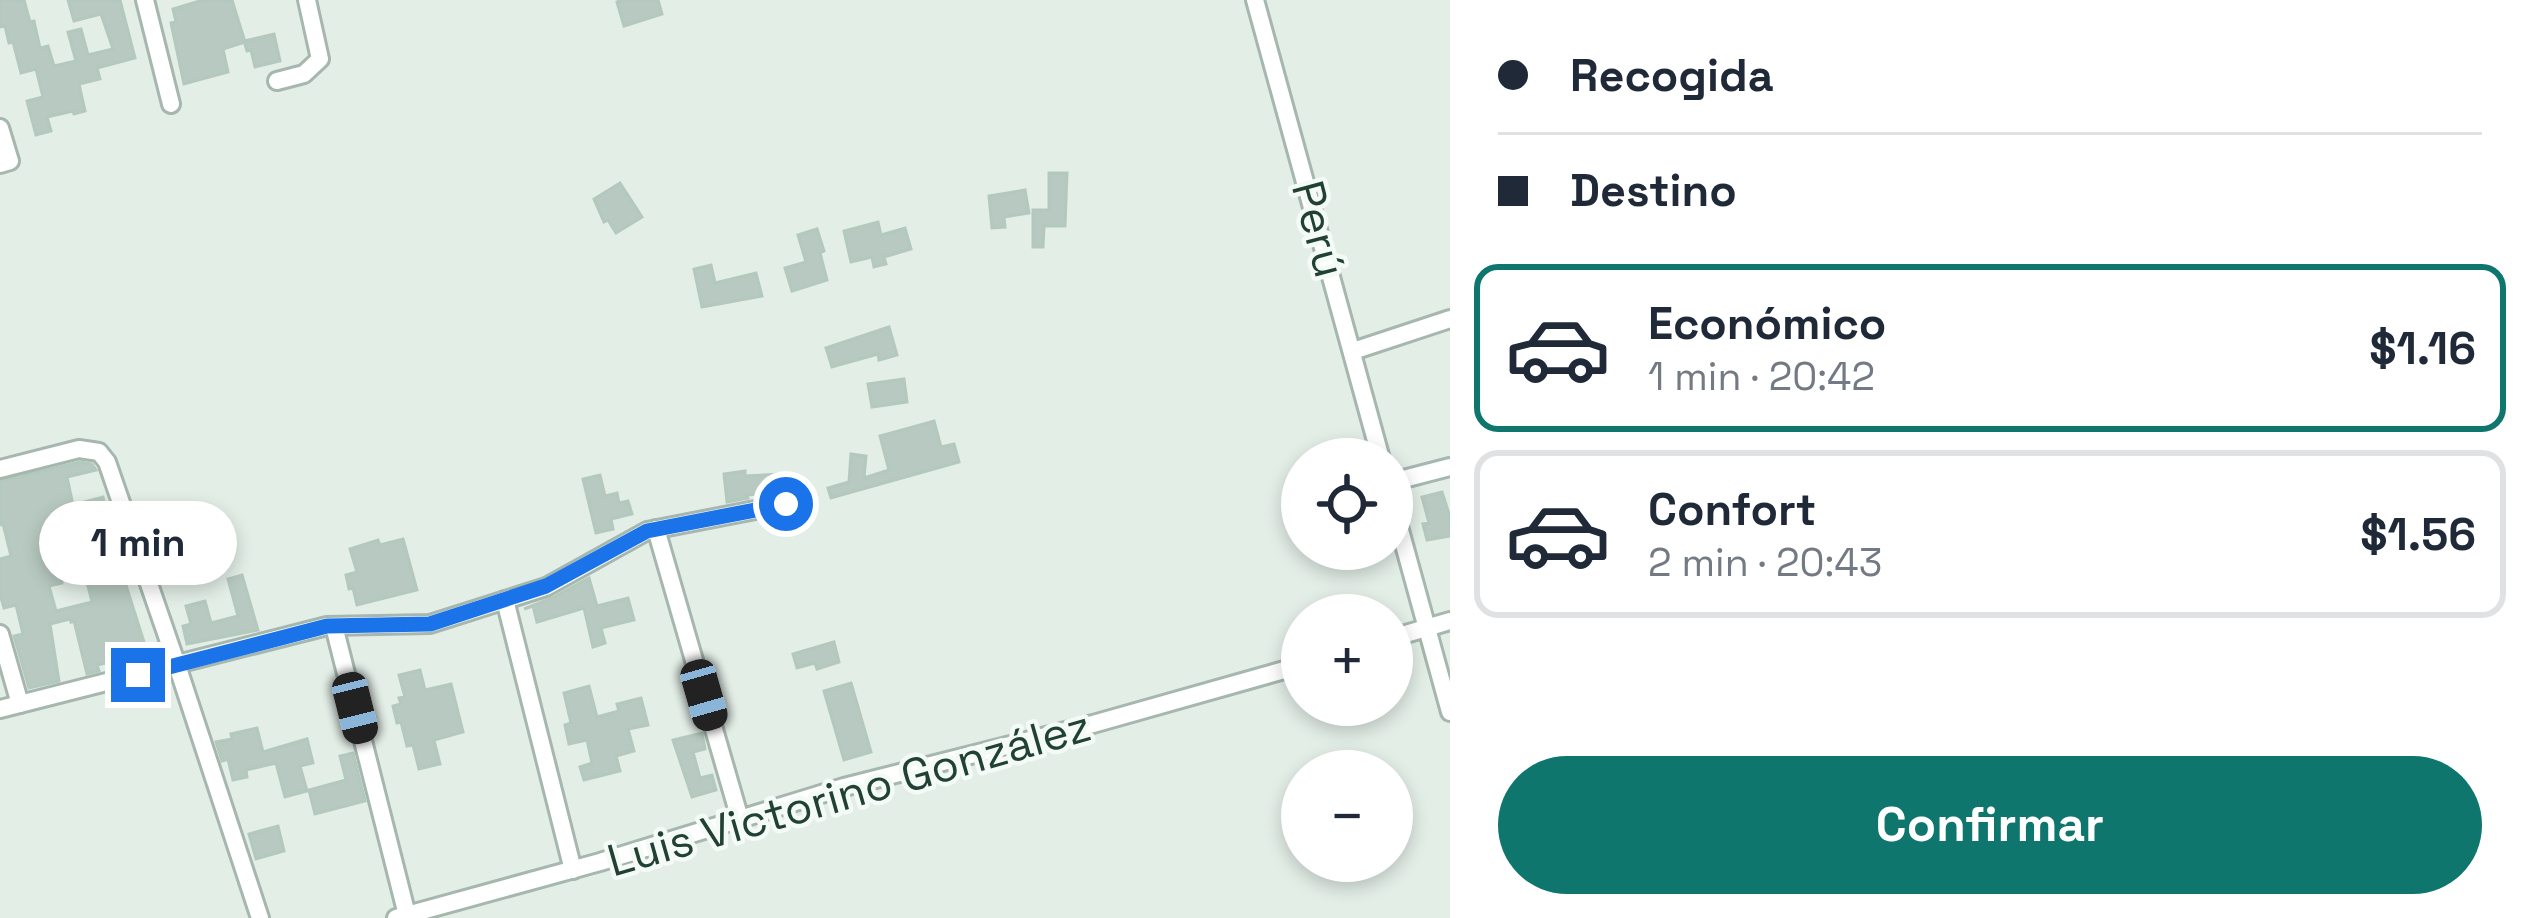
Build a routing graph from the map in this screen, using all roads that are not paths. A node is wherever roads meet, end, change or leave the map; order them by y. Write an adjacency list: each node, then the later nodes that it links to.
1 (146, 0): 5 (street)
2 (308, 0): 4 (street)
3 (1255, 0): 9 (street, Perú)
4 (277, 81)
5 (171, 104)
6 (0, 128): 7 (street)
7 (0, 164)
8 (1450, 320): 9 (street)
9 (1353, 351): 10 (street, Perú)
10 (1376, 438)
11 (1450, 467): 13 (street)
12 (0, 469): 23 (street)
13 (1413, 477)
14 (786, 504): 15 (street)
15 (656, 530): 17 (street); 28 (street)
16 (1411, 570): 20 (street)
17 (505, 600): 19 (street); 29 (street)
18 (1450, 621): 20 (street)
19 (334, 626): 23 (street); 30 (street)
20 (1427, 628): 21 (street); 27 (street)
21 (1413, 632)
22 (0, 634): 25 (street)
23 (177, 665): 25 (street); 31 (street)
24 (1281, 671): 28 (street, Luis Victorino González)
25 (20, 704): 26 (street)
26 (0, 709)
27 (1450, 712)
28 (740, 819): 29 (street, Luis Victorino González)
29 (573, 869): 30 (street, Luis Victorino González)
30 (402, 916)
31 (260, 918)

